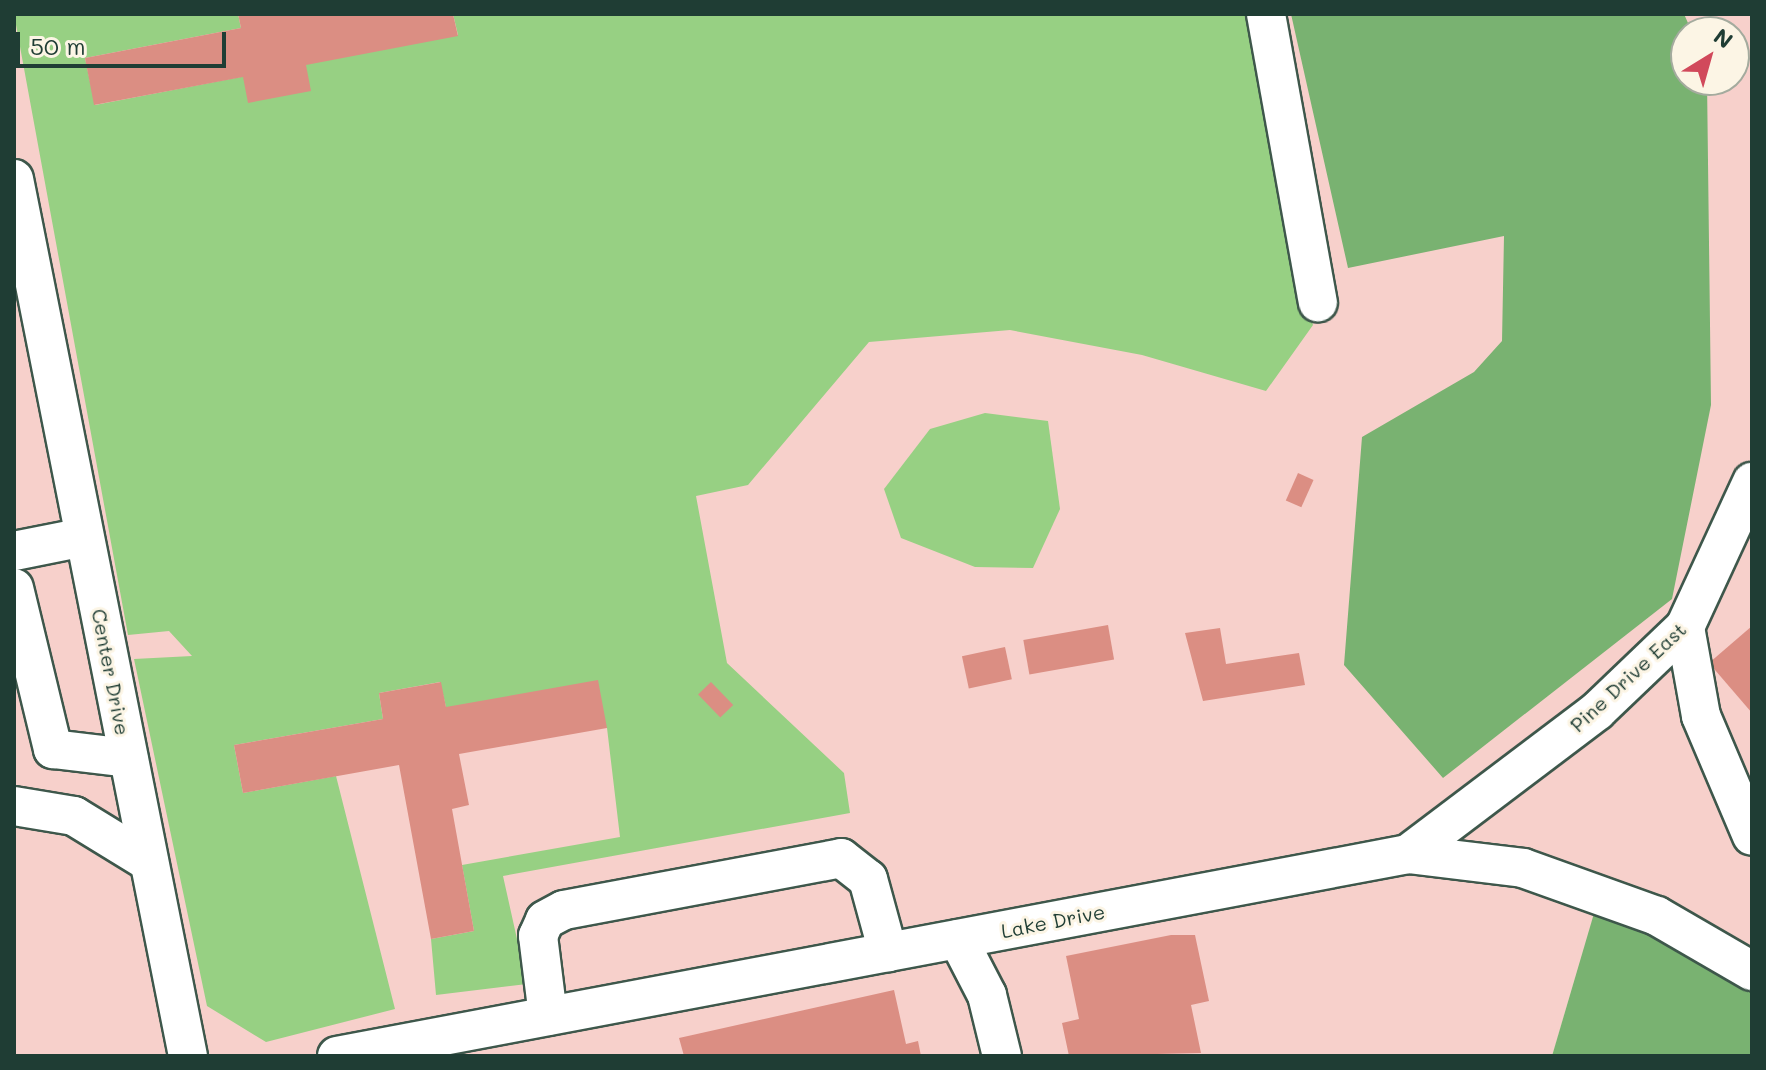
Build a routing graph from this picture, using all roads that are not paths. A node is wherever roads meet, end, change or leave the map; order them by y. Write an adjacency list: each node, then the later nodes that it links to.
1 (1266, 14): 4 (lane)
2 (14, 179): 3 (lane, Center Drive)
3 (24, 291): 6 (lane, Center Drive)
4 (1318, 302)
5 (1752, 482): 9 (lane, Pine Drive East)
6 (84, 537): 7 (lane); 10 (lane, Center Drive)
7 (14, 551)
8 (14, 588): 10 (lane)
9 (1685, 627): 12 (lane); 13 (lane, Pine Drive East)
10 (128, 758): 14 (lane, Center Drive)
11 (14, 806): 14 (lane)
12 (1752, 836)
13 (1408, 854): 15 (lane, Lake Drive); 17 (lane, Lake Drive)
14 (149, 862): 19 (lane, Center Drive)
15 (958, 939): 16 (lane, Lake Drive); 21 (lane)
16 (888, 952): 18 (lane, Lake Drive); 18 (lane)
17 (1752, 971)
18 (548, 1016): 20 (lane, Lake Drive)
19 (188, 1056)
20 (337, 1056)
21 (1002, 1056)

